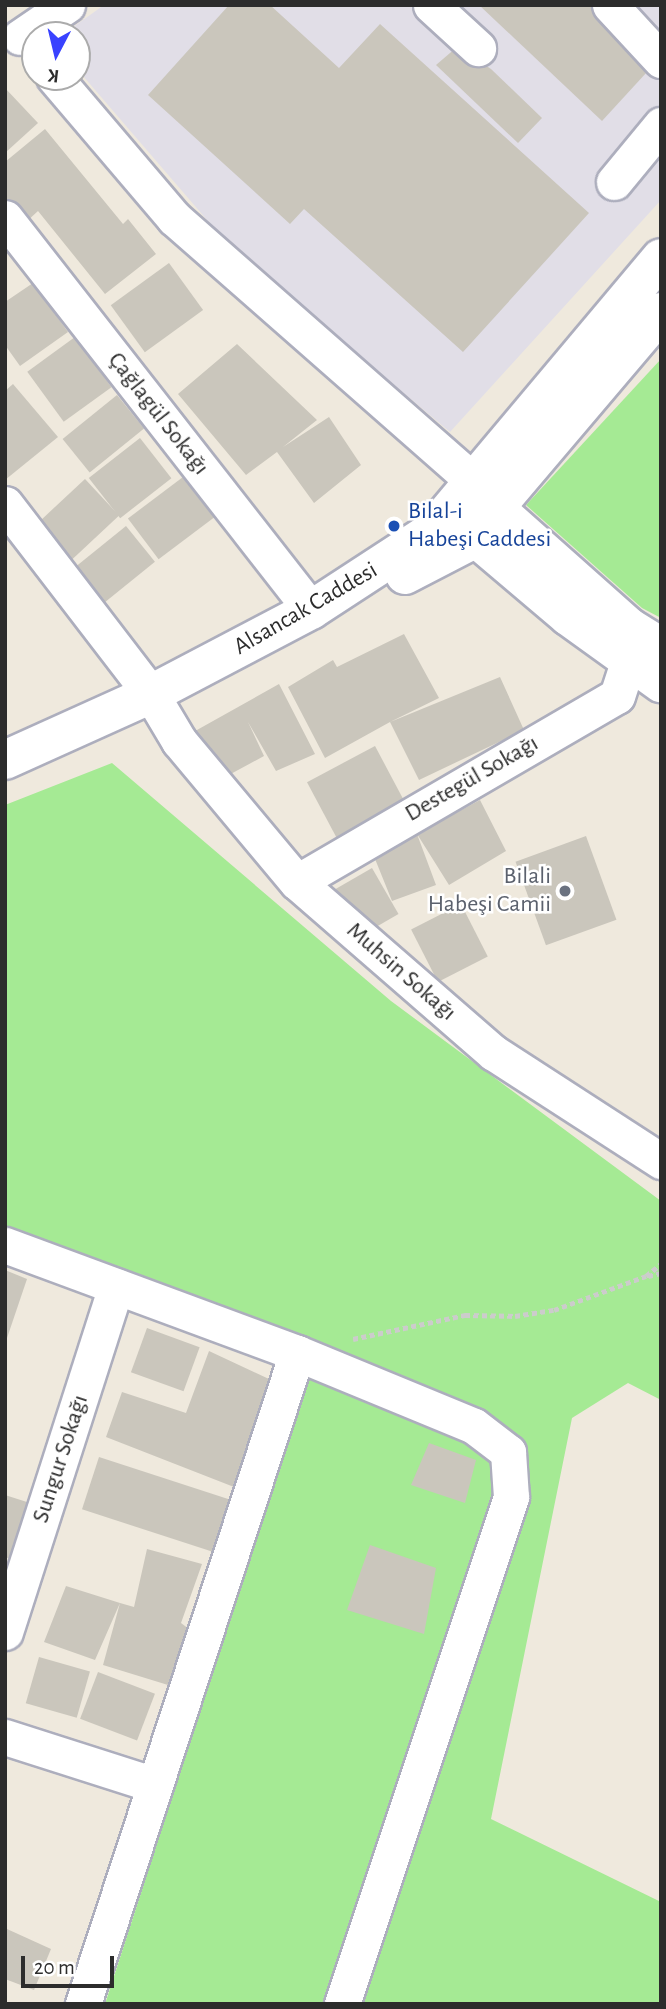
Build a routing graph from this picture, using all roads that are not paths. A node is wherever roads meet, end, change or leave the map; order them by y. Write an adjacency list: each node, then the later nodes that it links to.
1 (67, 5): 4 (street)
2 (431, 5): 5 (street)
3 (610, 5): 6 (street)
4 (20, 37)
5 (478, 48)
6 (661, 60)
7 (66, 91): 15 (street)
8 (658, 136): 9 (street)
9 (614, 182)
10 (5, 218): 16 (street, Çağlagül Sokağı)
11 (661, 258): 13 (street, Alsancak Caddesi)
12 (661, 312): 13 (street, Alsancak Caddesi)
13 (589, 370): 15 (street, Alsancak Caddesi)
14 (5, 504): 19 (street, Muhsin Sokağı)
15 (475, 509): 16 (street, Alsancak Caddesi); 17 (street); 19 (street, Alsancak Caddesi)
16 (312, 610): 19 (street, Alsancak Caddesi)
17 (644, 655): 18 (street); 22 (street, Destegül Sokağı)
18 (661, 683)
19 (163, 715): 20 (street, Alsancak Caddesi); 21 (street, Alsancak Caddesi); 22 (street, Muhsin Sokağı)
20 (5, 760)
21 (5, 779)
22 (297, 882): 23 (street, Muhsin Sokağı)
23 (661, 1161)
24 (5, 1245): 25 (street)
25 (116, 1286): 26 (street); 27 (street, Sungur Sokağı)
26 (297, 1353): 29 (street); 31 (street)
27 (5, 1632)
28 (5, 1737): 29 (street)
29 (155, 1785): 30 (street)
30 (83, 2004)
31 (342, 2004)

